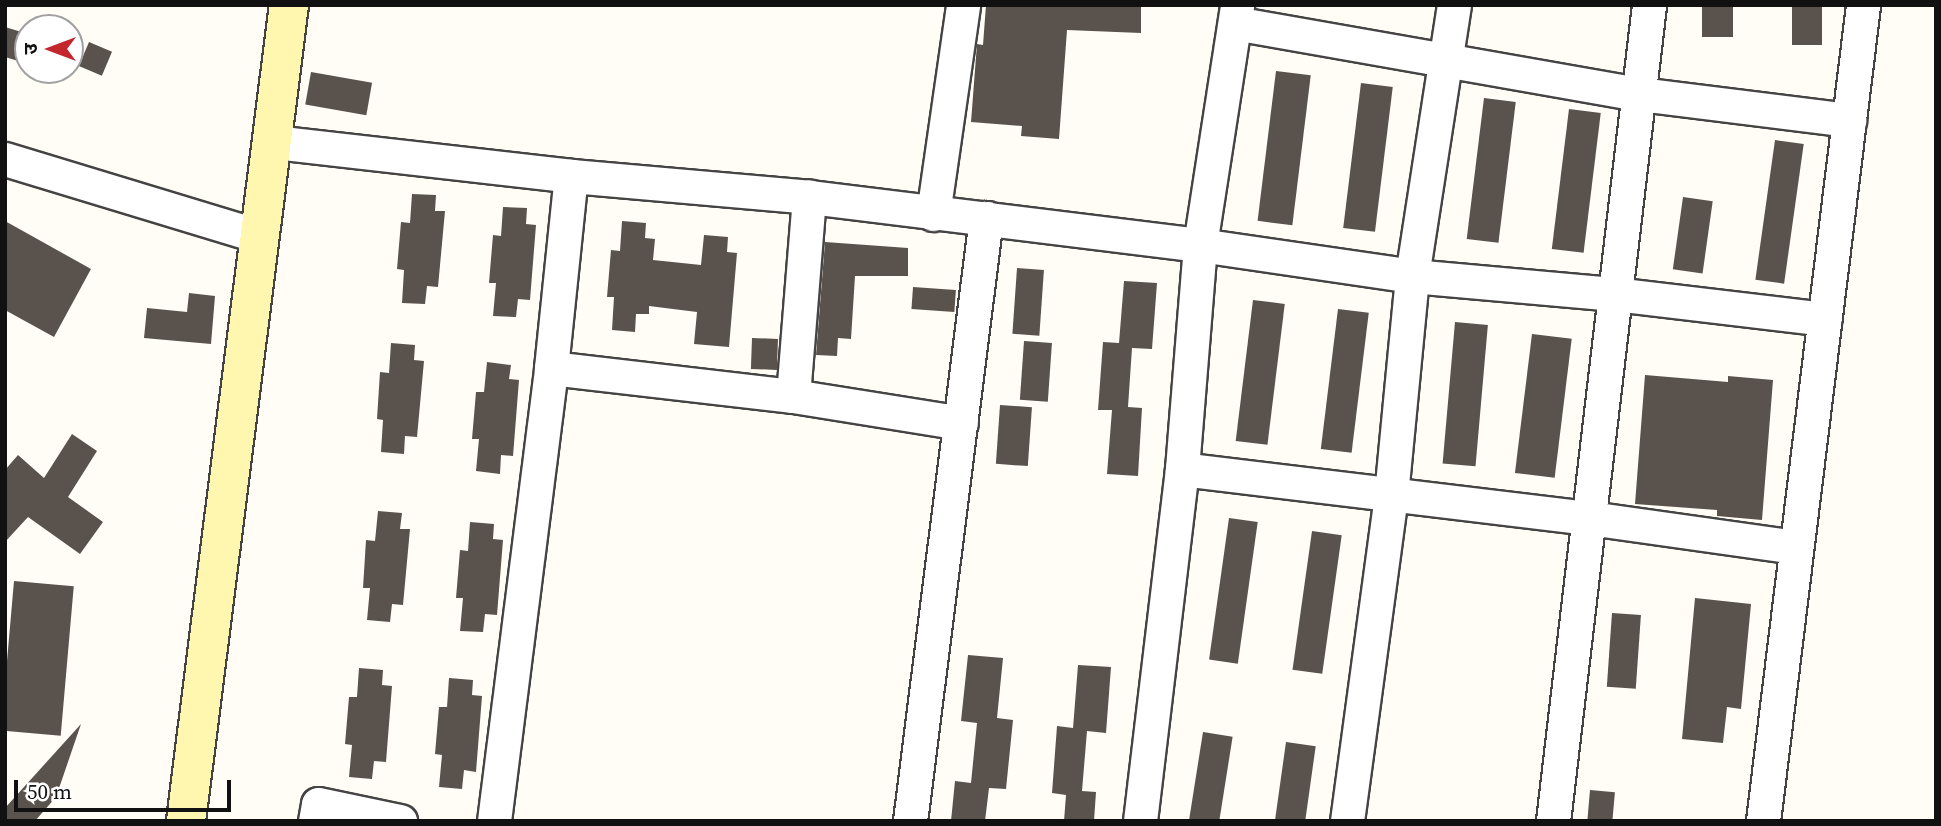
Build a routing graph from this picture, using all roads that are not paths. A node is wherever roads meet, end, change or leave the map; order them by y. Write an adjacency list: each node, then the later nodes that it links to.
1 (289, 5): 10 (street)
2 (963, 5): 14 (street)
3 (1454, 5): 7 (street)
4 (1649, 5): 8 (street)
5 (1863, 5): 9 (street)
6 (1236, 14): 7 (street); 17 (street)
7 (1448, 61): 8 (street); 18 (street)
8 (1639, 94): 9 (street); 19 (street)
9 (1849, 120): 20 (street)
10 (274, 142): 12 (street); 16 (street)
11 (5, 159): 16 (street)
12 (571, 176): 13 (street); 21 (street)
13 (810, 197): 14 (street); 22 (street)
14 (933, 214): 15 (street)
15 (986, 218): 17 (street); 23 (street)
16 (258, 236): 28 (street)
17 (1200, 246): 18 (street); 24 (street)
18 (1412, 276): 19 (street); 25 (street)
19 (1615, 294): 20 (street); 26 (street)
20 (1825, 319): 27 (street)
21 (551, 368): 22 (street); 31 (street)
22 (793, 396): 23 (street)
23 (961, 423): 32 (street)
24 (1182, 469): 25 (street); 33 (street)
25 (1391, 495): 26 (street); 34 (street)
26 (1589, 518): 27 (street); 35 (street)
27 (1796, 547): 36 (street)
28 (186, 821)
29 (315, 821): 30 (street)
30 (400, 821)
31 (494, 821)
32 (910, 821)
33 (1140, 821)
34 (1347, 821)
35 (1553, 821)
36 (1763, 821)

